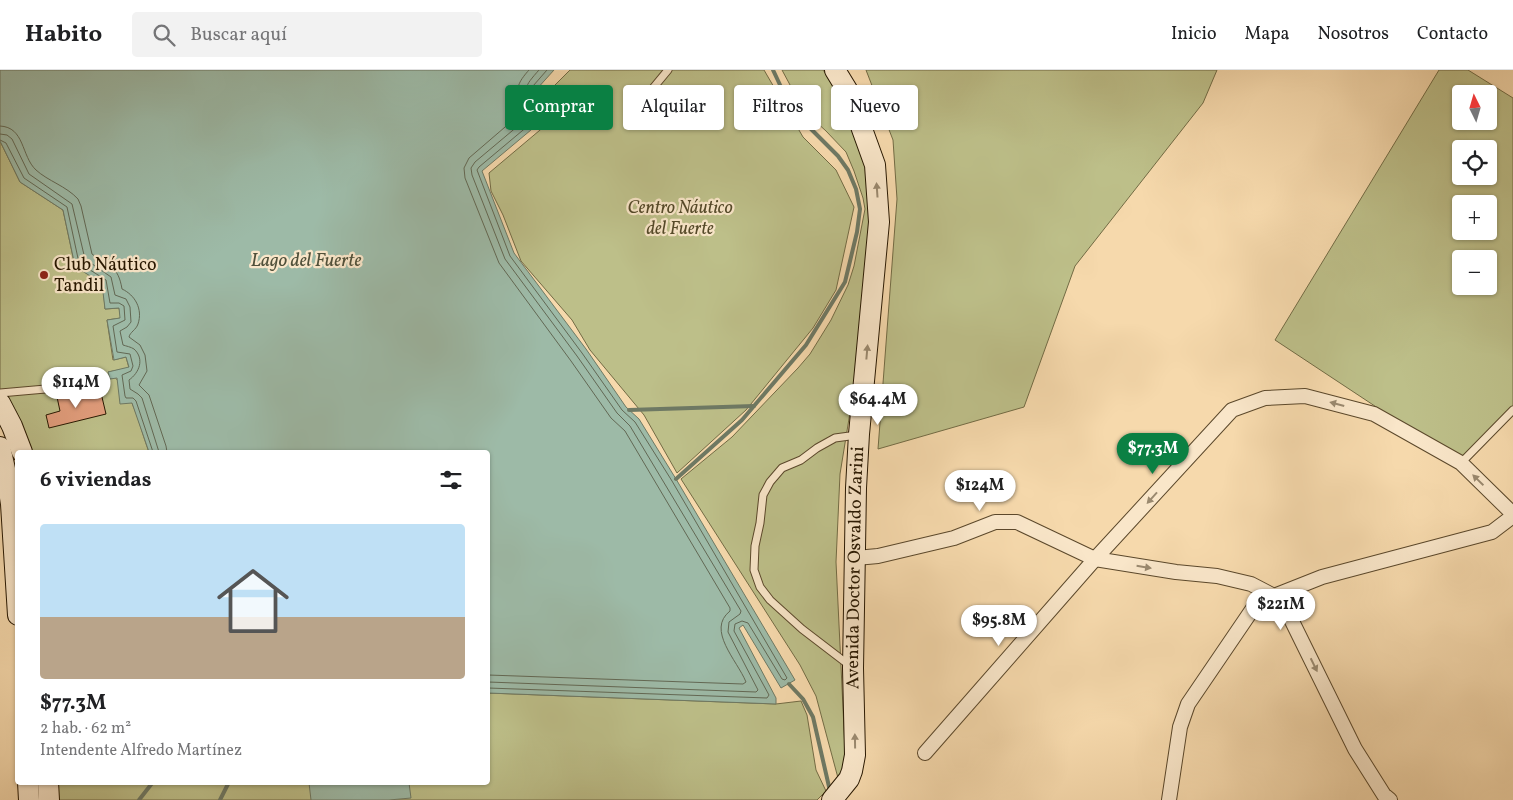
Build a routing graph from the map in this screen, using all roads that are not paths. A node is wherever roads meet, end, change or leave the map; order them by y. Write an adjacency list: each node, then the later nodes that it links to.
1 (668, 70): 3 (lane)
2 (835, 70): 8 (main road, Avenida Doctor Osvaldo Zarini, one-way to 2)
3 (655, 85)
4 (91, 386): 5 (lane)
5 (0, 393)
6 (0, 403): 10 (main road)
7 (1513, 410): 11 (lane)
8 (860, 434): 13 (main road, Avenida Doctor Osvaldo Zarini); 17 (lane)
9 (0, 447): 15 (main road)
10 (21, 450)
11 (1462, 463): 12 (street, one-way to 11); 14 (street, one-way to 14)
12 (1513, 515): 16 (street)
13 (856, 558): 14 (street); 17 (main road, Avenida Doctor Osvaldo Zarini)
14 (1095, 559): 16 (street, one-way to 16); 18 (street)
15 (15, 573)
16 (1274, 596): 24 (street); 25 (street, one-way to 25)
17 (853, 668): 21 (main road, Avenida Doctor Osvaldo Zarini, one-way to 17)
18 (924, 753)
19 (28, 785): 22 (main road)
20 (48, 785): 23 (main road)
21 (837, 794)
22 (29, 800)
23 (48, 800)
24 (1169, 800)
25 (1390, 800)

